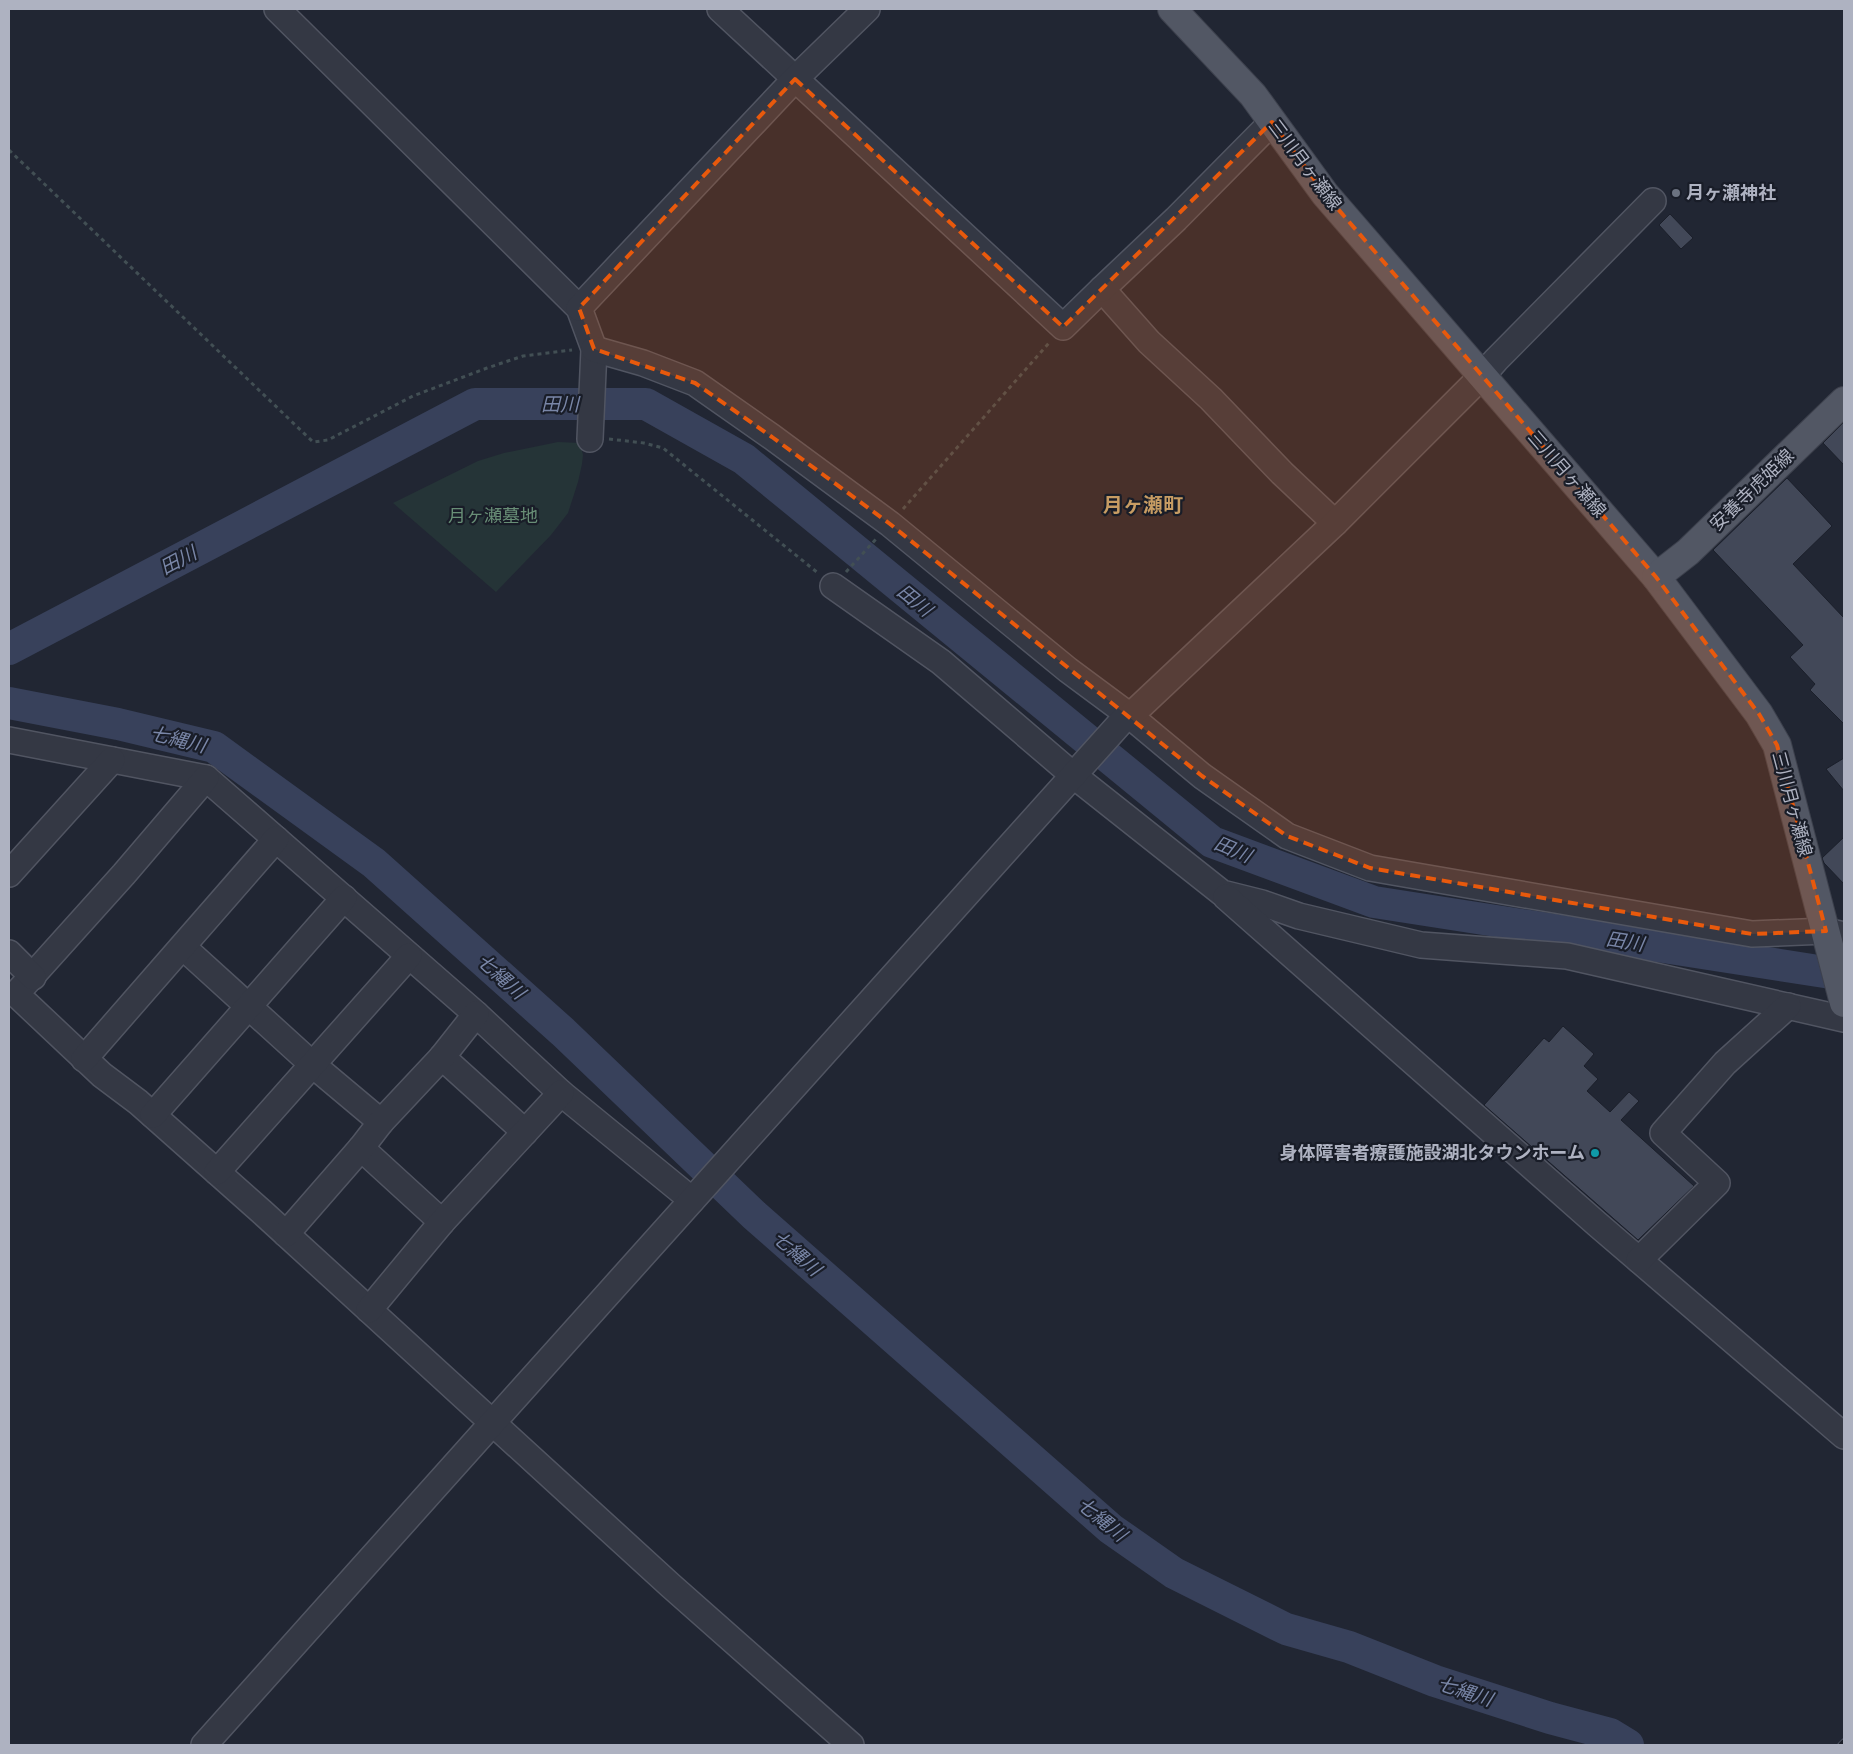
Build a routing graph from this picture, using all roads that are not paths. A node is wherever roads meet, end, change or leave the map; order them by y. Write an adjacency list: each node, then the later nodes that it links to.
1 (277, 9): 9 (street)
2 (720, 9): 5 (street)
3 (867, 9): 5 (street)
4 (1172, 9): 6 (main road, 三川月ヶ瀬線)
5 (795, 79): 8 (street); 9 (street)
6 (1272, 122): 8 (street); 11 (main road, 三川月ヶ瀬線)
7 (1653, 201): 11 (street)
8 (1102, 289): 14 (street)
9 (579, 308): 10 (street)
10 (594, 353): 13 (street); 17 (street)
11 (1482, 376): 14 (street); 15 (main road, 三川月ヶ瀬線)
12 (1844, 401): 15 (main road, 安養寺虎姫線)
13 (590, 436)
14 (1334, 523): 17 (street)
15 (1656, 576): 26 (main road, 三川月ヶ瀬線)
16 (838, 581): 20 (street)
17 (1126, 718): 20 (street); 26 (street)
18 (14, 748): 19 (street)
19 (112, 760): 21 (street); 23 (street)
20 (1075, 773): 24 (street); 45 (street)
21 (206, 778): 22 (street); 30 (street)
22 (276, 839): 25 (street); 27 (street)
23 (9, 874)
24 (1222, 893): 33 (street); 48 (street)
25 (344, 898): 29 (street); 32 (street)
26 (1834, 938): 31 (main road, 三川月ヶ瀬線)
27 (183, 947): 32 (street); 37 (street)
28 (9, 953): 30 (street)
29 (410, 956): 34 (street); 38 (street)
30 (19, 991): 37 (street)
31 (1844, 1003)
32 (249, 1006): 38 (street); 40 (street)
33 (1788, 1006): 35 (street); 48 (street)
34 (476, 1014): 36 (street); 39 (street)
35 (1844, 1019)
36 (442, 1057): 41 (street); 42 (street)
37 (84, 1059): 40 (street)
38 (313, 1065): 41 (street); 44 (street)
39 (561, 1093): 42 (street); 45 (street)
40 (153, 1115): 44 (street)
41 (381, 1122): 43 (street)
42 (525, 1132): 46 (street)
43 (361, 1148): 46 (street); 47 (street)
44 (217, 1172): 47 (street)
45 (694, 1198): 50 (street)
46 (442, 1222): 49 (street)
47 (286, 1234): 49 (street)
48 (1639, 1260): 51 (street)
49 (369, 1310): 50 (street)
50 (494, 1424): 52 (street); 53 (street)
51 (1844, 1436)
52 (204, 1745)
53 (851, 1745)

